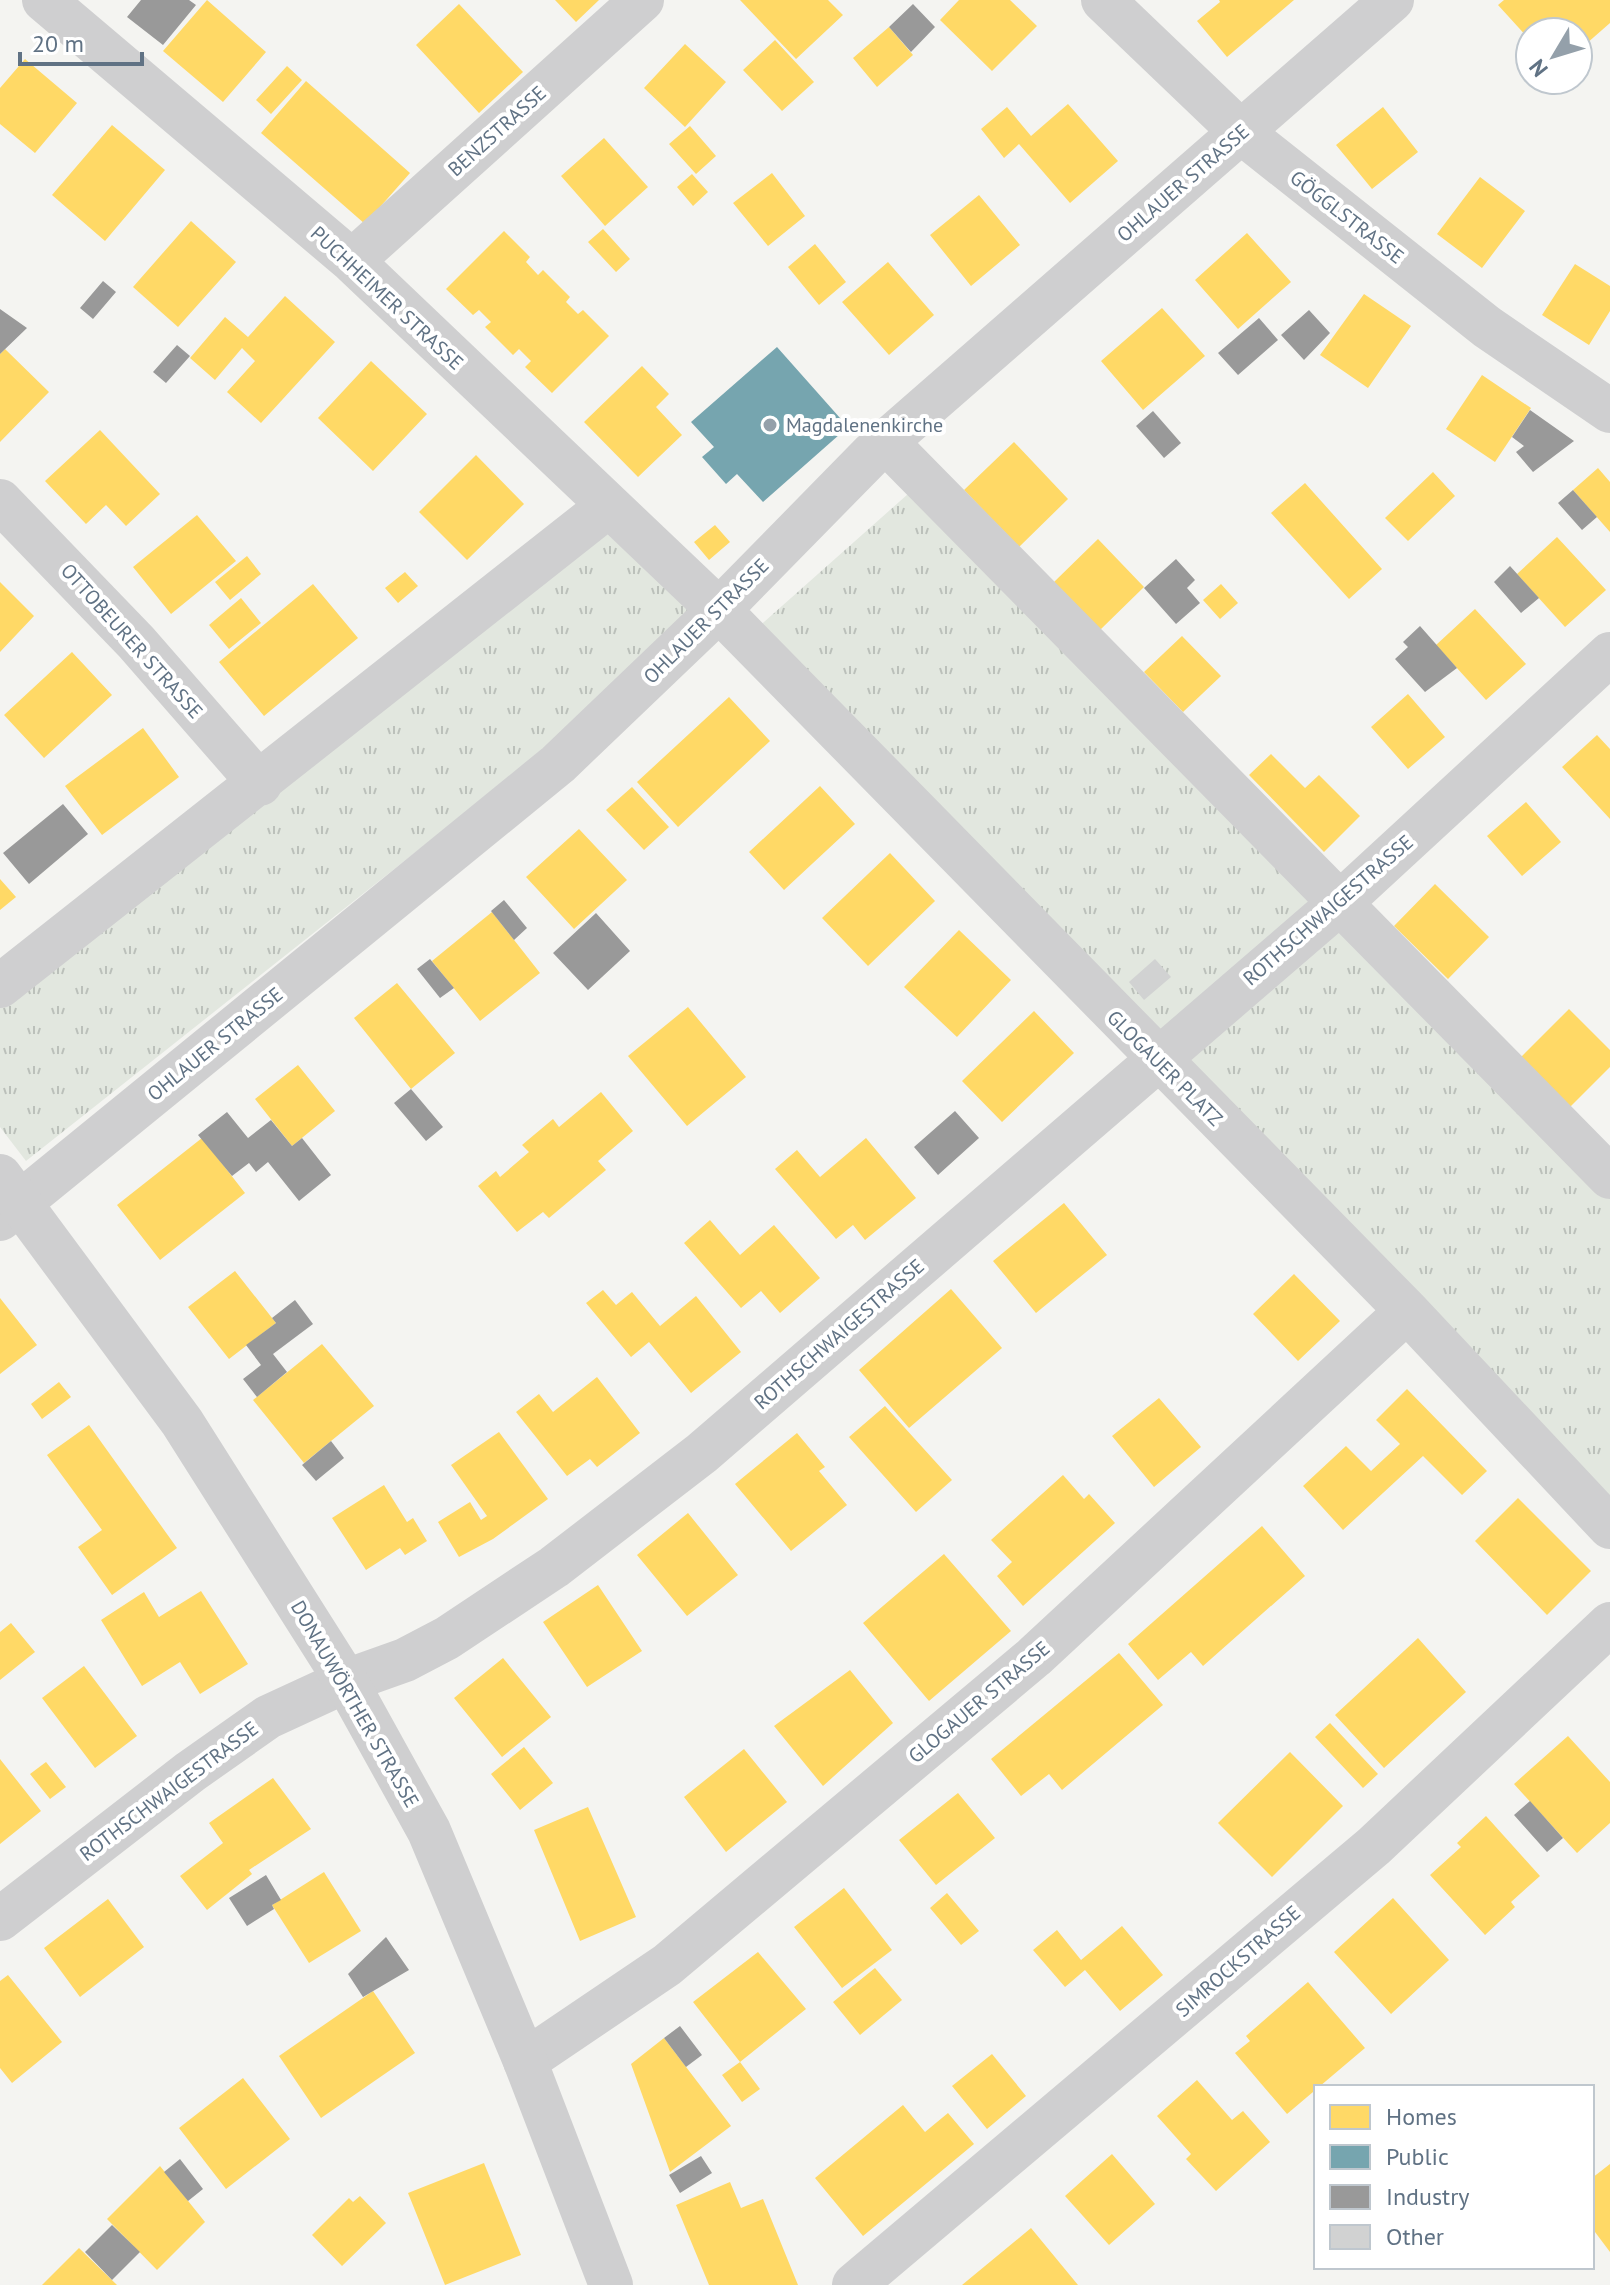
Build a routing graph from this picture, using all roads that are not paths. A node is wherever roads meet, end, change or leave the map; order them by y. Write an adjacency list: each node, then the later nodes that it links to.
1 (44, 0): 6 (street, PUCHHEIMER STRASSE)
2 (642, 0): 6 (street, BENZSTRASSE)
3 (1103, 0): 5 (street, GÖGGLSTRASSE)
4 (1392, 0): 5 (street, OHLAUER STRASSE)
5 (1241, 132): 7 (street, GÖGGLSTRASSE); 8 (street, OHLAUER STRASSE)
6 (352, 261): 10 (street, PUCHHEIMER STRASSE)
7 (1610, 411)
8 (887, 443): 11 (street, OHLAUER STRASSE); 14 (street)
9 (0, 501): 13 (street, OTTOBEURER STRASSE)
10 (607, 507): 11 (street, PUCHHEIMER STRASSE); 13 (street)
11 (719, 610): 16 (street, GLOGAUER PLATZ); 18 (street, OHLAUER STRASSE)
12 (1610, 654): 14 (street, ROTHSCHWAIGESTRASSE)
13 (260, 784): 15 (street)
14 (1341, 902): 16 (street, ROTHSCHWAIGESTRASSE); 17 (street)
15 (0, 986)
16 (1157, 1059): 19 (street, GLOGAUER PLATZ); 22 (street, ROTHSCHWAIGESTRASSE)
17 (1602, 1155)
18 (7, 1199): 22 (street, DONAUWÖRTHER STRASSE)
19 (1407, 1311): 20 (street, GLOGAUER PLATZ); 24 (street, GLOGAUER STRASSE)
20 (1610, 1527)
21 (1610, 1624): 26 (street, SIMROCKSTRASSE)
22 (346, 1681): 23 (street, ROTHSCHWAIGESTRASSE); 24 (street, DONAUWÖRTHER STRASSE)
23 (0, 1919)
24 (525, 2061): 25 (street, DONAUWÖRTHER STRASSE)
25 (611, 2285)
26 (854, 2285)

